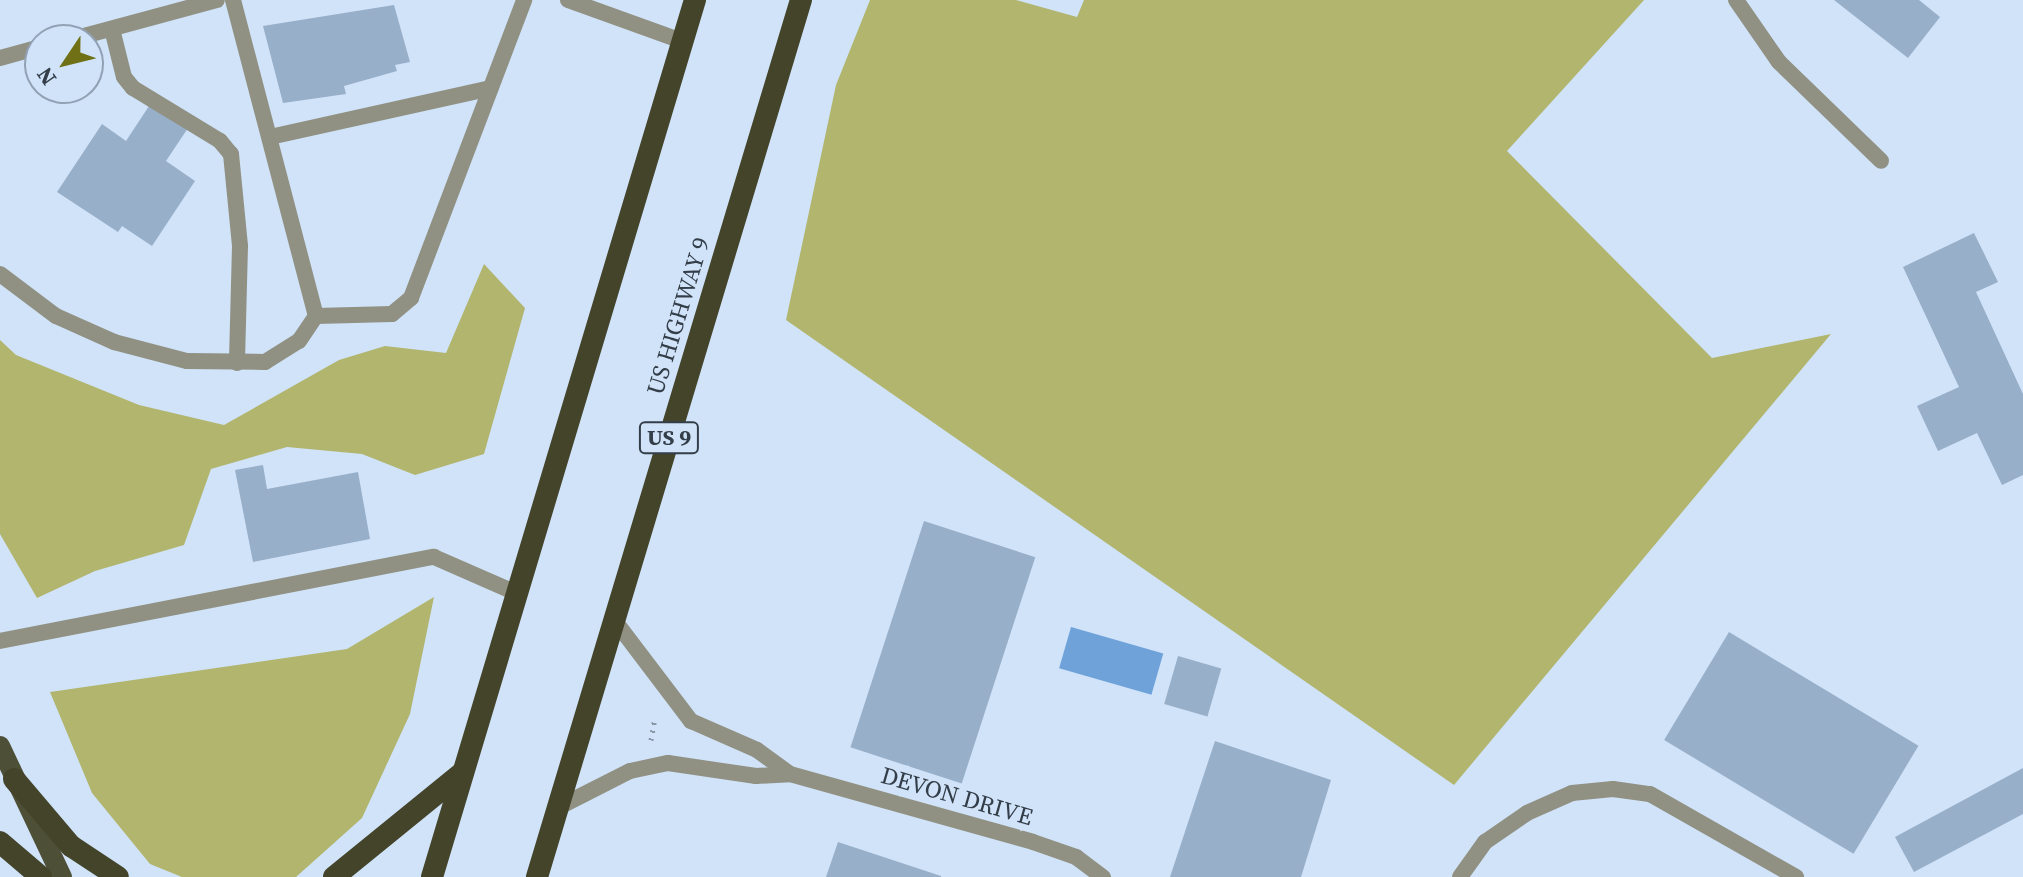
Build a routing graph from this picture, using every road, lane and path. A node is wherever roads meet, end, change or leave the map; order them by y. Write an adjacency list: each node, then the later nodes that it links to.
1 (217, 0): 8 (street)
2 (233, 0): 14 (street)
3 (524, 0): 13 (street)
4 (568, 0): 10 (street)
5 (695, 0): 10 (highway)
6 (801, 0): 20 (highway, US HIGHWAY 9 / US 9)
7 (1736, 0): 15 (street)
8 (112, 29): 9 (street); 18 (street)
9 (104, 31)
10 (682, 41): 19 (highway)
11 (24, 51): 12 (street)
12 (0, 58)
13 (491, 88): 14 (street); 17 (street)
14 (270, 137): 17 (street)
15 (1881, 161)
16 (0, 274): 18 (street)
17 (316, 316): 18 (street)
18 (237, 363)
19 (516, 593): 21 (street); 25 (highway)
20 (615, 621): 26 (street); 28 (highway, US HIGHWAY 9 / US 9)
21 (0, 641)
22 (656, 710): 23 (path)
23 (651, 740)
24 (0, 746): 27 (main road)
25 (464, 772): 33 (highway); 34 (highway)
26 (790, 774): 28 (street); 36 (street, DEVON DRIVE)
27 (14, 779): 31 (main road); 32 (highway)
28 (557, 808): 35 (highway, US HIGHWAY 9 / US 9)
29 (0, 842): 30 (highway)
30 (41, 877)
31 (62, 877)
32 (118, 877)
33 (334, 877)
34 (432, 877)
35 (537, 877)
36 (1103, 877)
37 (1460, 877): 38 (street)
38 (1796, 877)

